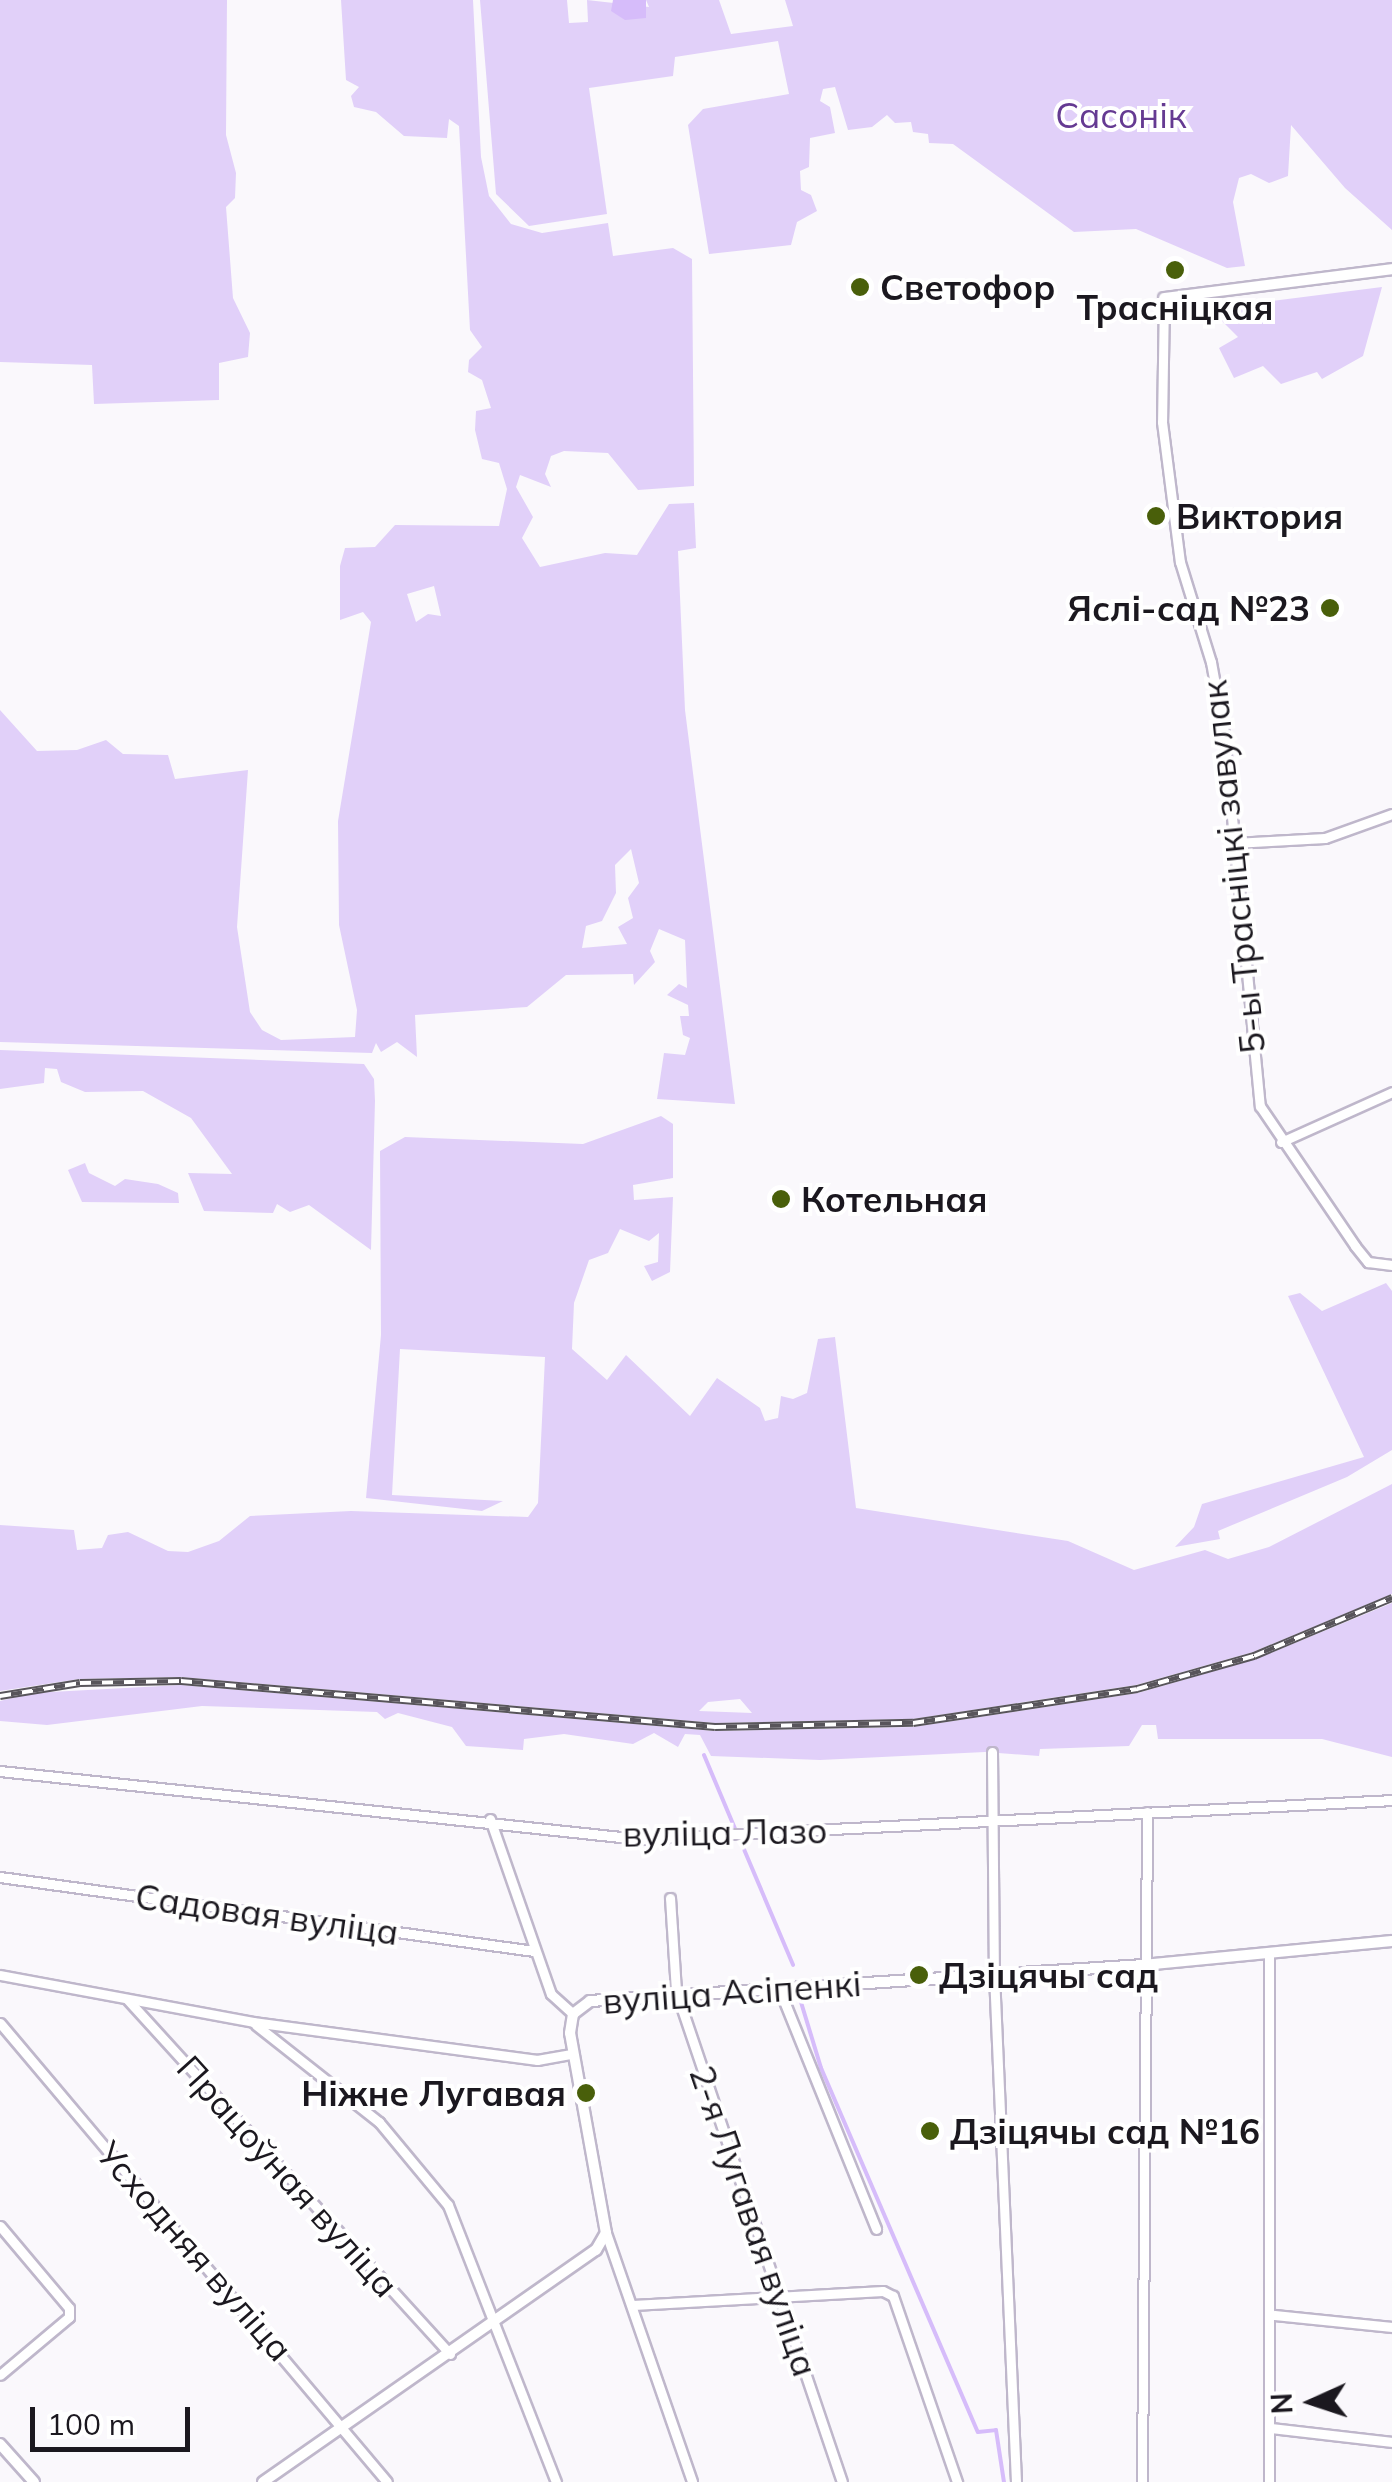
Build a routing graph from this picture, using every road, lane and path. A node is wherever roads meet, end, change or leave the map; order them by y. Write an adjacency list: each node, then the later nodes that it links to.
1 (1392, 268): 2 (street)
2 (1164, 298): 4 (street, 5-ы Трасніцкі завулак)
3 (1392, 814): 4 (street)
4 (1234, 843): 6 (street, 5-ы Трасніцкі завулак)
5 (1392, 1092): 6 (street)
6 (1280, 1142): 7 (street, 5-ы Трасніцкі завулак)
7 (1392, 1265)
8 (992, 1752): 13 (street)
9 (0, 1770): 12 (street, вуліца Лазо)
10 (1392, 1800): 11 (street, вуліца Лазо)
11 (1147, 1812): 13 (street, вуліца Лазо); 19 (street)
12 (490, 1819): 13 (street, вуліца Лазо); 17 (street)
13 (994, 1822): 20 (street)
14 (0, 1877): 17 (street, Садовая вуліца)
15 (670, 1898): 23 (street, 2-я Лугавая вуліца)
16 (1392, 1941): 18 (street, вуліца Асіпенкі)
17 (534, 1951): 25 (street)
18 (1269, 1953): 19 (street, вуліца Асіпенкі); 34 (street)
19 (1142, 1966): 20 (street, вуліца Асіпенкі); 51 (street)
20 (994, 1974): 22 (street, вуліца Асіпенкі); 50 (street)
21 (0, 1975): 24 (street, вуліца Асіпенкі)
22 (778, 1986): 23 (street, вуліца Асіпенкі); 30 (street)
23 (676, 1991): 25 (street, вуліца Асіпенкі); 32 (street, 2-я Лугавая вуліца)
24 (125, 1997): 27 (street, вуліца Асіпенкі); 37 (street, Працоўная вуліца)
25 (573, 2014): 28 (street, вуліца Асіпенкі)
26 (0, 2022): 40 (street, Усходняя вуліца)
27 (253, 2022): 28 (street, вуліца Асіпенкі); 35 (street)
28 (571, 2054): 31 (street)
29 (0, 2226): 38 (street)
30 (876, 2230)
31 (606, 2233): 33 (street); 35 (street)
32 (780, 2298): 33 (street); 48 (street, 2-я Лугавая вуліца); 49 (street)
33 (633, 2305): 47 (street)
34 (1274, 2315): 36 (street); 39 (street)
35 (495, 2323): 37 (street); 46 (street)
36 (1392, 2326)
37 (450, 2354): 40 (street)
38 (0, 2374)
39 (1271, 2428): 41 (street); 52 (street)
40 (342, 2432): 44 (street); 45 (street, Усходняя вуліца)
41 (1392, 2442)
42 (0, 2444): 43 (street)
43 (34, 2482)
44 (263, 2482)
45 (387, 2482)
46 (556, 2482)
47 (692, 2482)
48 (842, 2482)
49 (957, 2482)
50 (1016, 2482)
51 (1142, 2482)
52 (1269, 2482)

